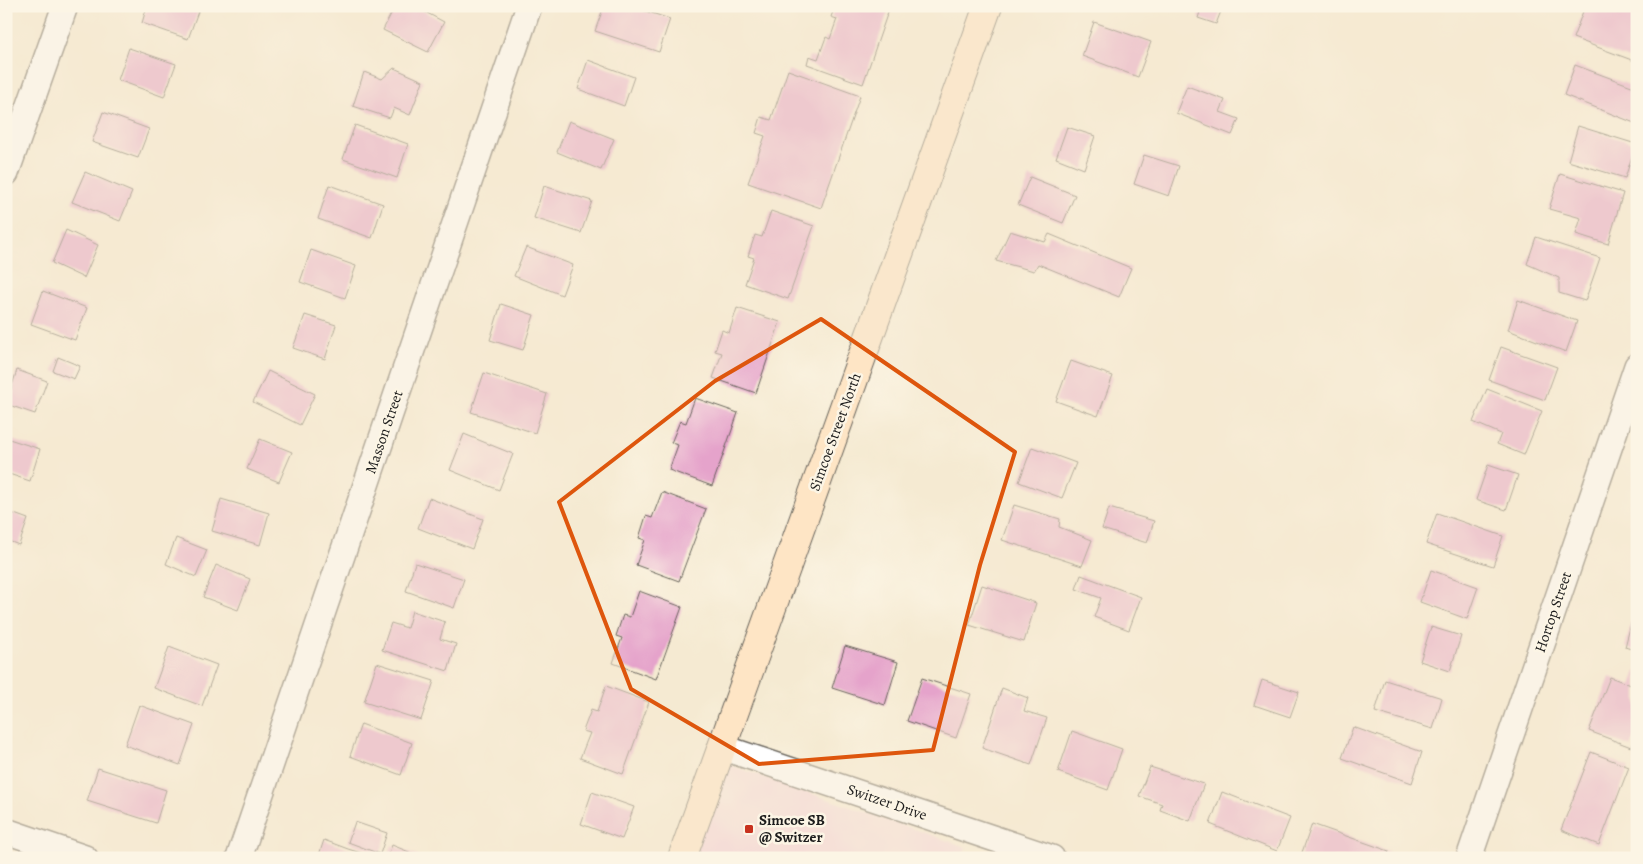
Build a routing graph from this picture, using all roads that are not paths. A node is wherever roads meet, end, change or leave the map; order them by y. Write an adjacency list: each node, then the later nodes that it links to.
1 (65, 6): 4 (street)
2 (529, 6): 9 (street, Masson Street)
3 (988, 6): 6 (main road, Simcoe Street North)
4 (6, 174)
5 (1637, 366): 12 (street, Hortop Street)
6 (721, 747): 10 (main road, Simcoe Street North); 11 (street, Switzer Drive)
7 (6, 831): 8 (street)
8 (85, 858)
9 (239, 858)
10 (682, 858)
11 (1052, 858)
12 (1469, 858)

